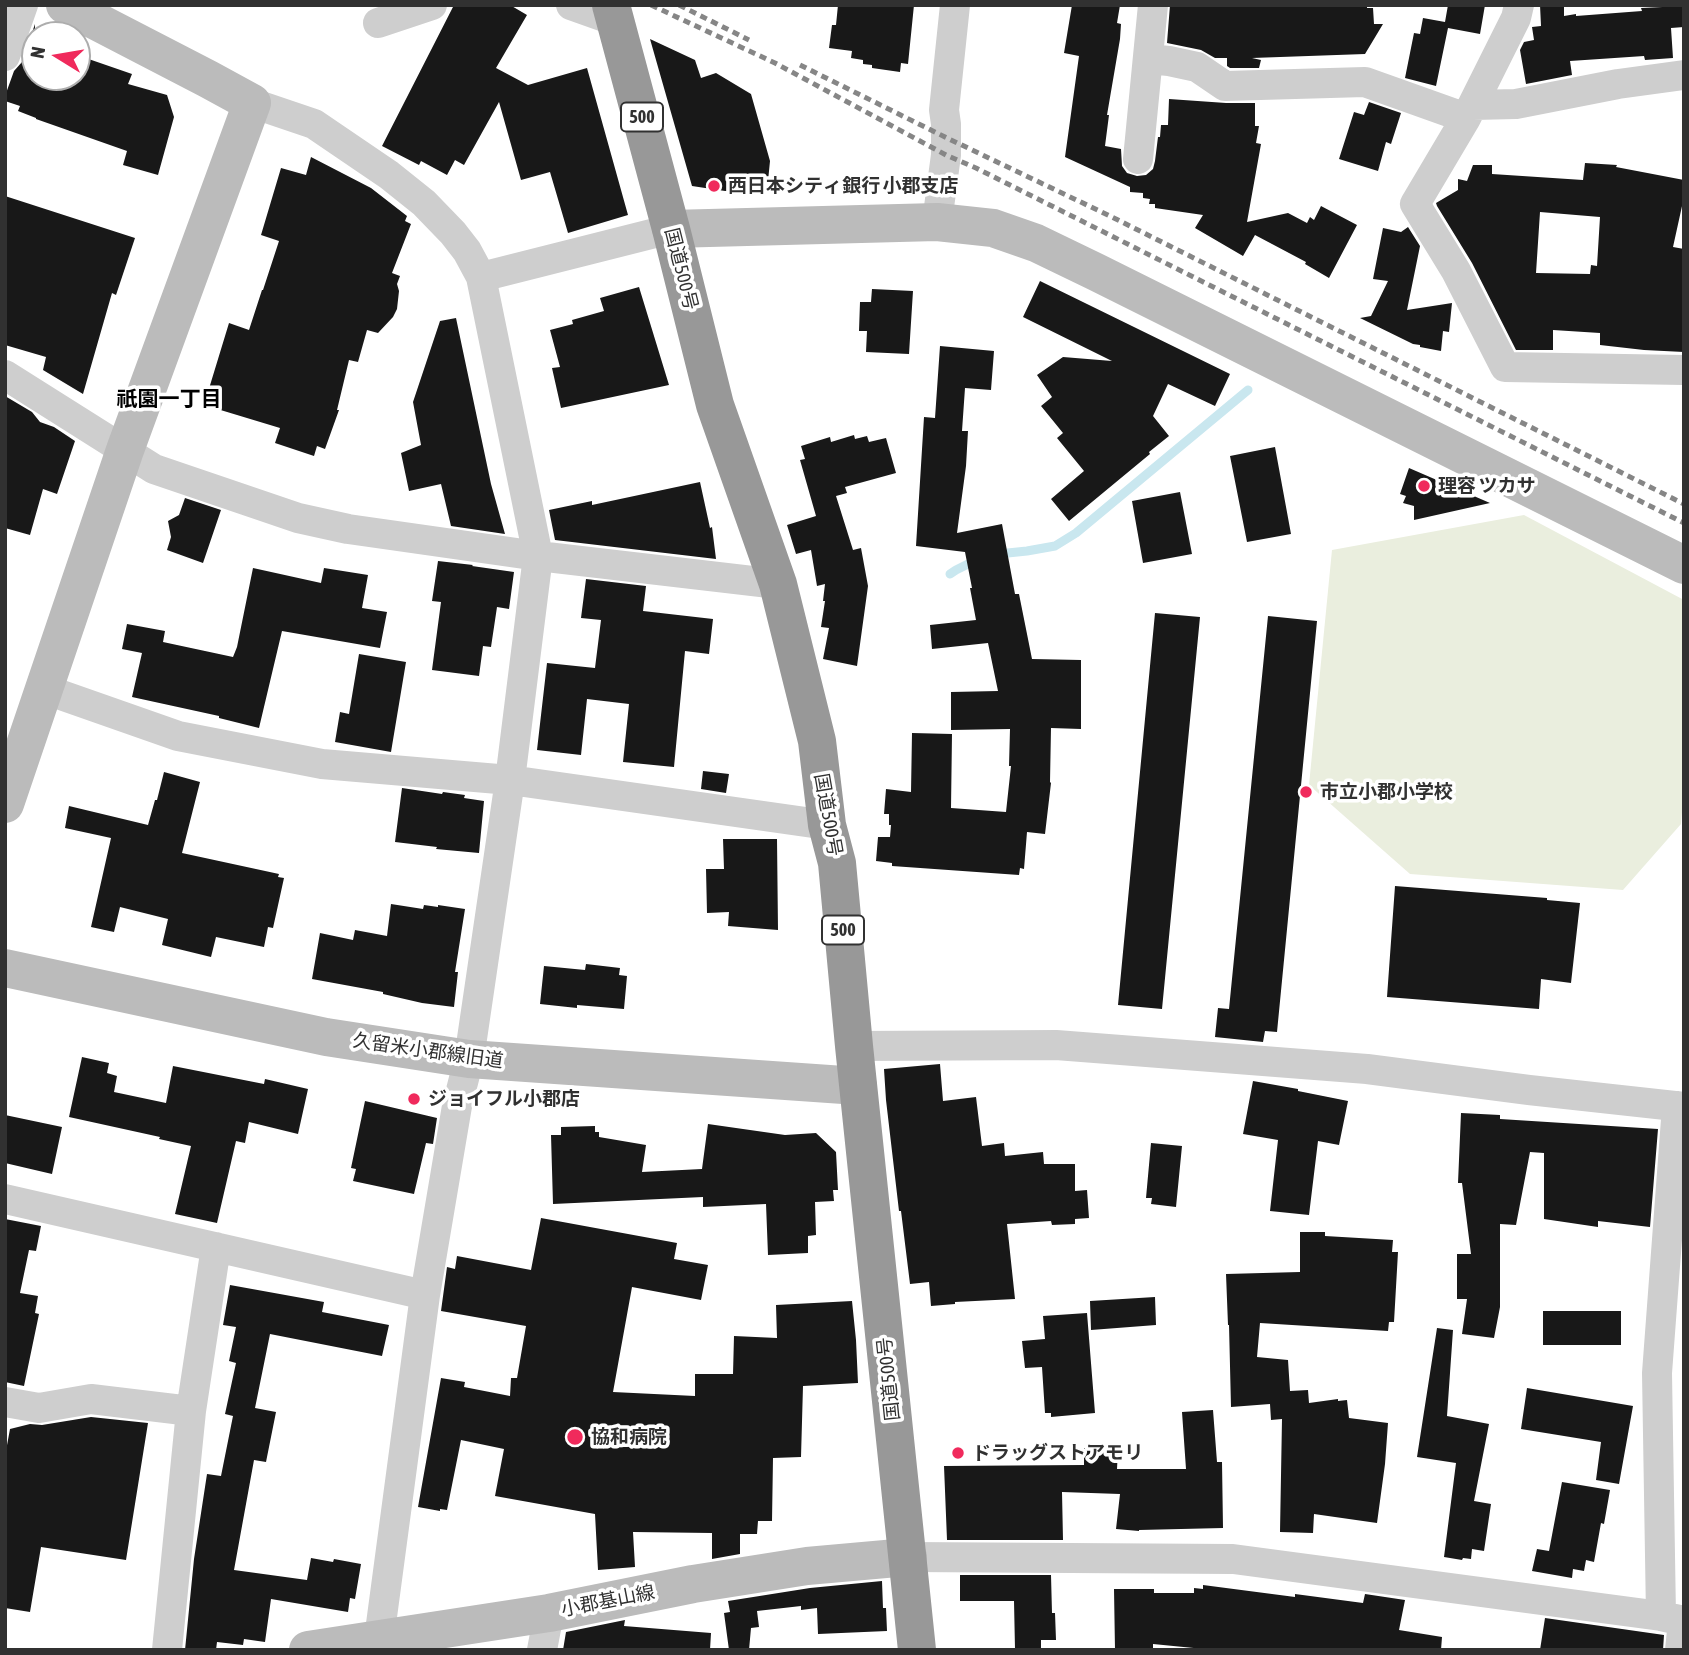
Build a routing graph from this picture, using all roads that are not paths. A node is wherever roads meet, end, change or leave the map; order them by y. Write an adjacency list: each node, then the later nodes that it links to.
1 (23, 5): 10 (street)
2 (65, 5): 13 (street)
3 (432, 5): 9 (street)
4 (570, 5): 8 (street)
5 (955, 5): 16 (street)
6 (1153, 5): 11 (street)
7 (1519, 5): 14 (street)
8 (614, 13): 17 (highway, 国道500号 / 500)
9 (378, 23)
10 (5, 56)
11 (1148, 59): 14 (street); 15 (street)
12 (1684, 75): 14 (street)
13 (253, 103): 18 (street); 21 (street)
14 (1470, 111): 19 (street)
15 (1138, 159)
16 (937, 222): 17 (street); 23 (street)
17 (671, 229): 18 (street); 24 (highway, 国道500号 / 500)
18 (481, 276): 22 (street)
19 (1684, 370)
20 (5, 375): 21 (street)
21 (125, 450): 22 (street); 25 (street)
22 (538, 556): 24 (street); 26 (street)
23 (1684, 565)
24 (778, 584): 28 (highway, 国道500号 / 500)
25 (44, 690): 26 (street); 27 (street)
26 (510, 780): 28 (street); 31 (street)
27 (5, 804)
28 (827, 825): 30 (highway, 国道500号 / 500)
29 (5, 968): 31 (street, 久留米小郡線旧道)
30 (854, 1046): 32 (highway, 国道500号 / 500); 33 (street)
31 (469, 1059): 32 (street, 久留米小郡線旧道); 36 (street)
32 (858, 1086): 39 (highway, 国道500号 / 500)
33 (1681, 1107): 41 (street)
34 (5, 1199): 35 (street)
35 (216, 1247): 36 (street); 38 (street)
36 (425, 1295): 42 (street)
37 (5, 1402): 38 (street)
38 (191, 1411): 43 (street)
39 (908, 1557): 40 (street, 小郡基山線); 41 (street); 46 (highway, 国道500号 / 500)
40 (549, 1613): 42 (street, 小郡基山線); 45 (street)
41 (1677, 1627)
42 (379, 1639): 44 (street, 小郡基山線)
43 (167, 1650)
44 (308, 1650)
45 (542, 1650)
46 (917, 1650)

